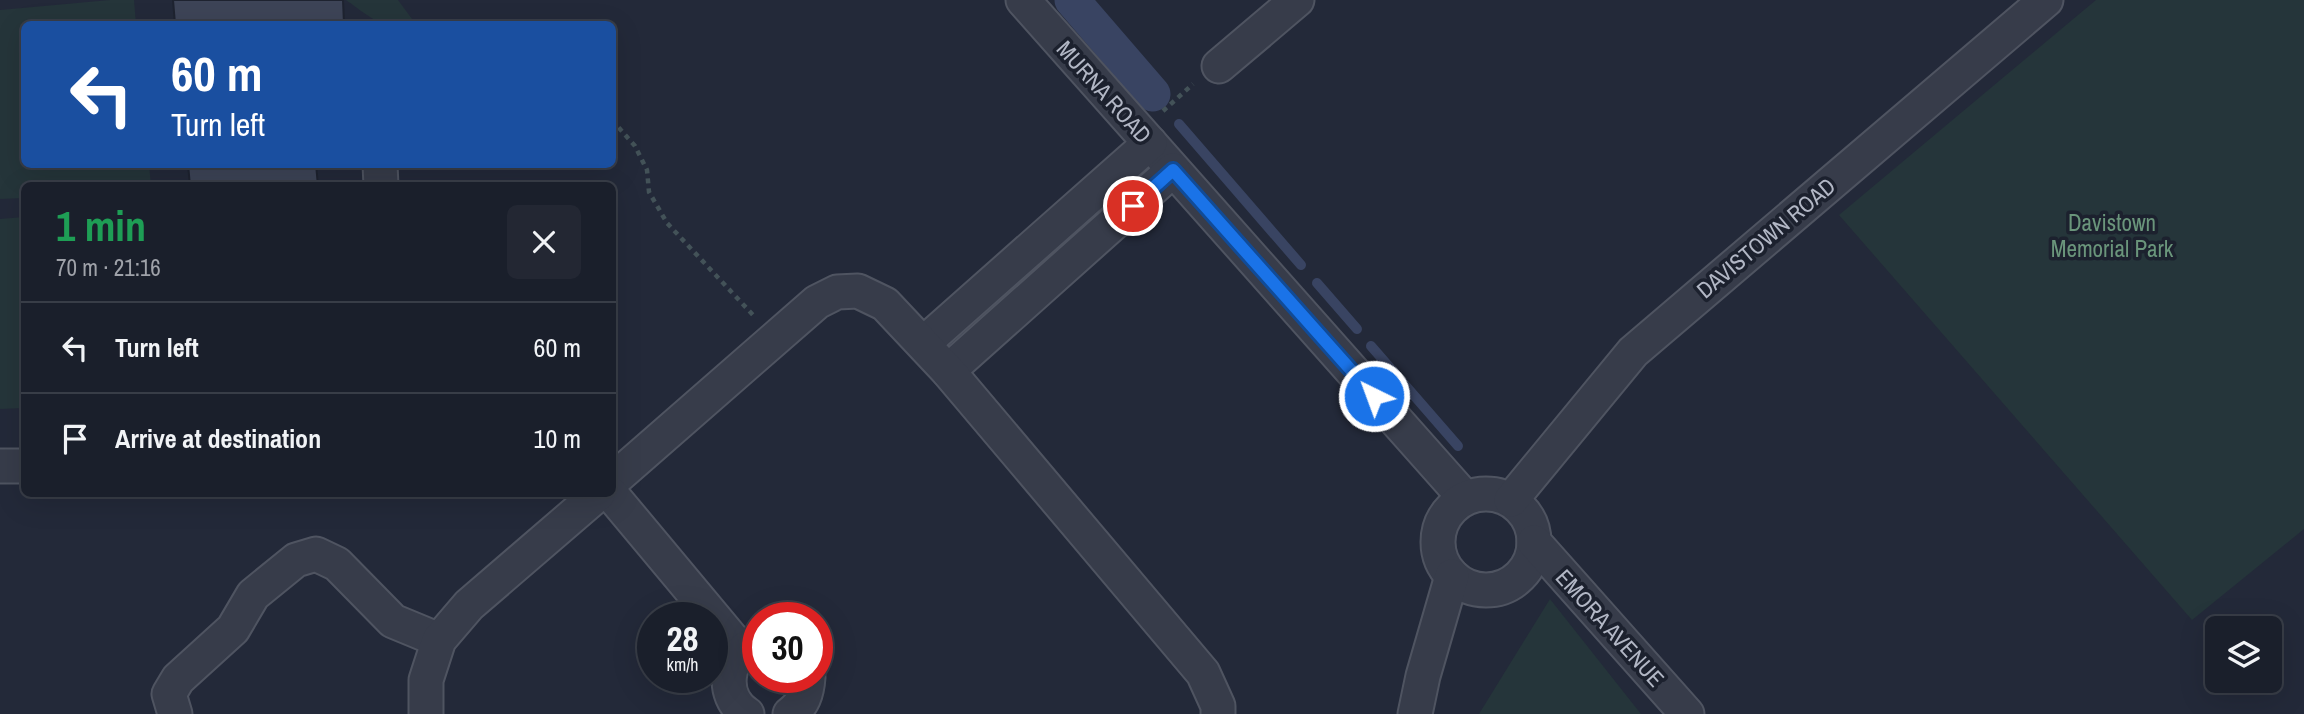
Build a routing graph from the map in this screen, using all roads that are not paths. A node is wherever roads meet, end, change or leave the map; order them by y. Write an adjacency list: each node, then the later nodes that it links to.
1 (1023, 0): 5 (street, MURNA ROAD)
2 (1297, 0): 4 (street)
3 (2046, 0): 15 (street, DAVISTOWN ROAD)
4 (1219, 65)
5 (1145, 137): 6 (street, MURNA ROAD); 7 (street)
6 (1173, 170): 8 (street); 14 (street, MURNA ROAD)
7 (924, 343): 8 (street); 11 (street)
8 (948, 371): 26 (street)
9 (0, 466): 10 (street)
10 (21, 467)
11 (616, 478)
12 (595, 497): 19 (street)
13 (614, 497): 18 (street)
14 (1465, 498): 15 (street); 17 (street)
15 (1511, 500): 16 (street)
16 (1534, 542): 17 (street); 28 (street, EMORA AVENUE)
17 (1452, 576): 27 (street)
18 (742, 638)
19 (439, 640): 22 (street); 23 (street)
20 (742, 654): 24 (street)
21 (806, 693): 25 (street)
22 (175, 714)
23 (424, 714)
24 (747, 714)
25 (790, 714)
26 (1218, 714)
27 (1415, 714)
28 (1687, 714)

